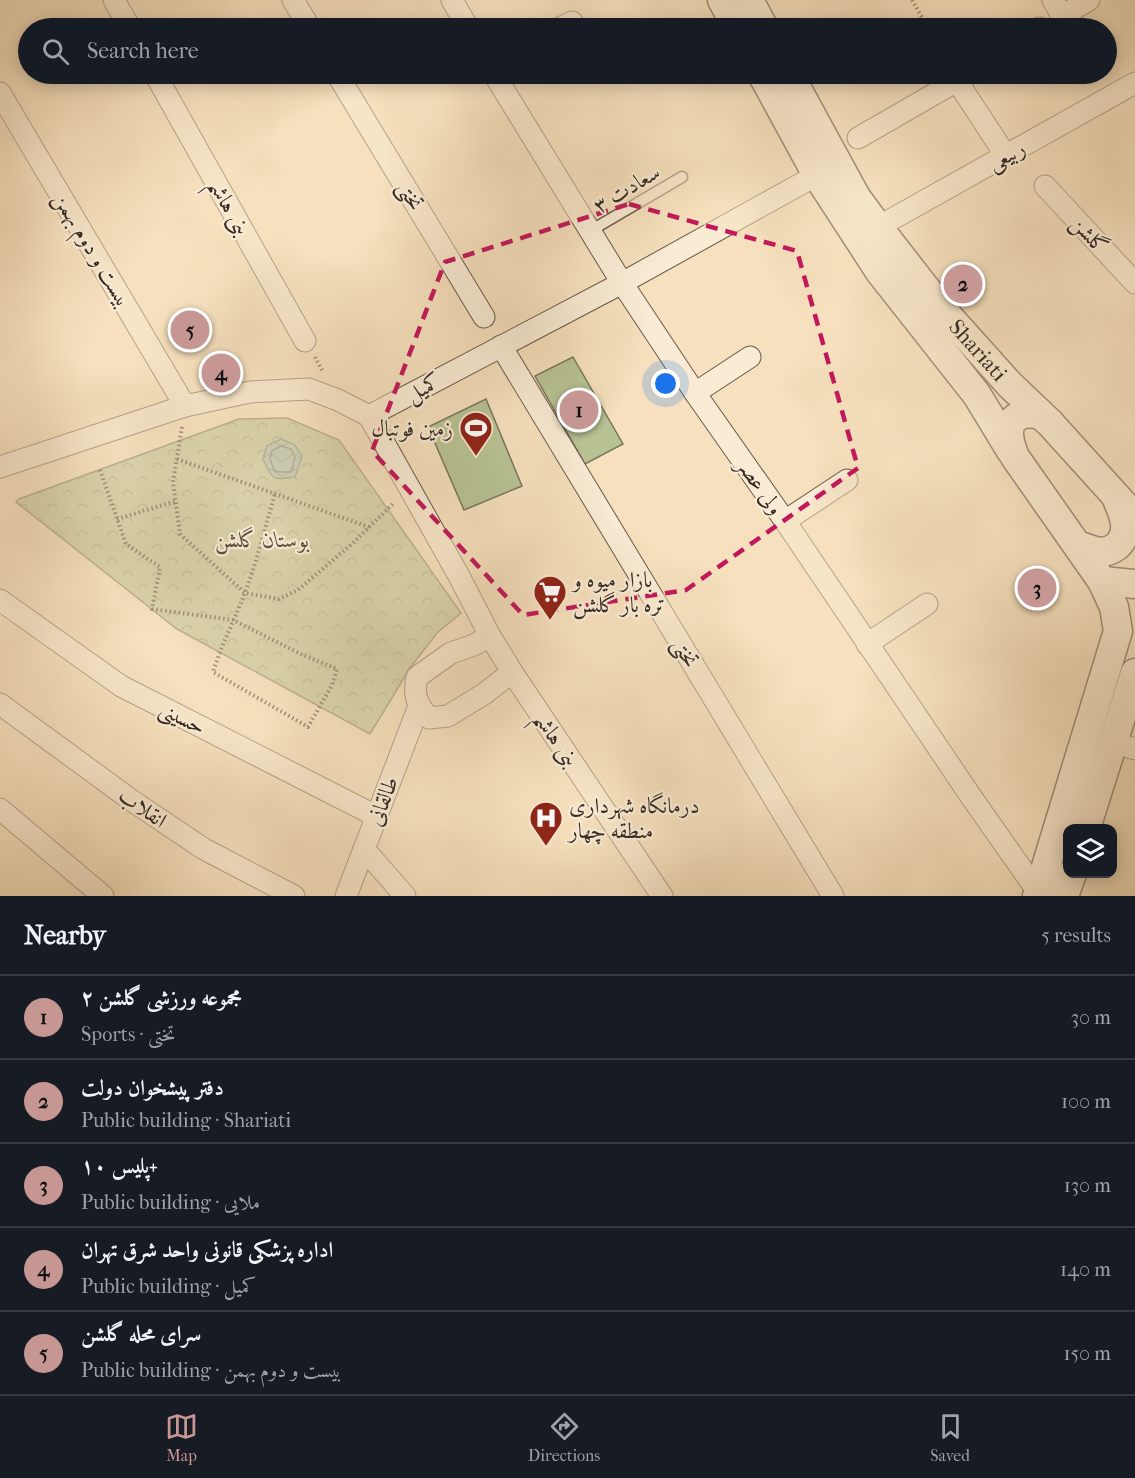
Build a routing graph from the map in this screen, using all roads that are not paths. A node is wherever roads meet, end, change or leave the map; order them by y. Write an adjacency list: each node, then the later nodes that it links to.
1 (114, 0): 8 (street)
2 (293, 0): 9 (street)
3 (452, 0): 10 (street)
4 (722, 0): 11 (main road)
5 (749, 0): 12 (main road)
6 (1089, 0): 7 (street)
7 (1057, 8)
8 (124, 18)
9 (304, 18)
10 (462, 18)
11 (732, 18)
12 (759, 18)
13 (1135, 83): 23 (street, ربیعی)
14 (162, 84): 32 (street, بنی هاشم)
15 (343, 84): 31 (street, تختی)
16 (500, 84): 28 (street, ولی عصر)
17 (767, 84): 24 (main road, Shariati)
18 (795, 84): 27 (main road, Shariati)
19 (951, 84): 22 (street)
20 (967, 84): 23 (street)
21 (0, 93): 36 (street, بیست و دوم بهمن)
22 (858, 138)
23 (1006, 156): 27 (street, ربیعی)
24 (817, 175): 29 (street, کمیل); 39 (main road, Shariati)
25 (682, 177): 28 (lane, سعادت ۳)
26 (1045, 186): 30 (street, گلشن)
27 (878, 227): 38 (main road, Shariati)
28 (590, 231): 29 (street, ولی عصر)
29 (622, 282): 33 (street, کمیل); 35 (street, ولی عصر)
30 (1135, 283)
31 (484, 318)
32 (305, 341)
33 (501, 346): 37 (street, کمیل); 67 (street, تختی)
34 (750, 357): 35 (street)
35 (695, 393): 43 (street, ولی عصر)
36 (185, 406): 37 (street); 40 (street)
37 (369, 416): 49 (street)
38 (1049, 422): 39 (main road); 42 (main road, Shariati)
39 (1015, 457): 44 (main road, Shariati)
40 (4, 470)
41 (847, 480): 43 (street)
42 (1122, 497): 44 (main road)
43 (785, 521): 50 (street, ولی عصر)
44 (1077, 545): 45 (main road, Shariati)
45 (1102, 581): 46 (main road); 55 (main road, Shariati)
46 (1135, 584)
47 (0, 600): 57 (street, حسینی)
48 (927, 604): 50 (street)
49 (490, 636): 51 (street, بنی هاشم); 54 (street)
50 (867, 644): 61 (street, ولی عصر)
51 (512, 672): 54 (street); 66 (street, بنی هاشم)
52 (1135, 673): 55 (main road)
53 (0, 704): 63 (street, انقلاب)
54 (419, 706): 57 (street, طالقانی)
55 (1112, 742): 58 (main road); 61 (main road)
56 (0, 809): 62 (street)
57 (376, 816): 59 (street, طالقانی)
58 (1087, 824)
59 (364, 849): 64 (street, طالقانی); 65 (street)
60 (1066, 878): 61 (main road)
61 (1047, 895)
62 (103, 896)
63 (294, 896)
64 (346, 896)
65 (405, 896)
66 (662, 896)
67 (833, 896)

